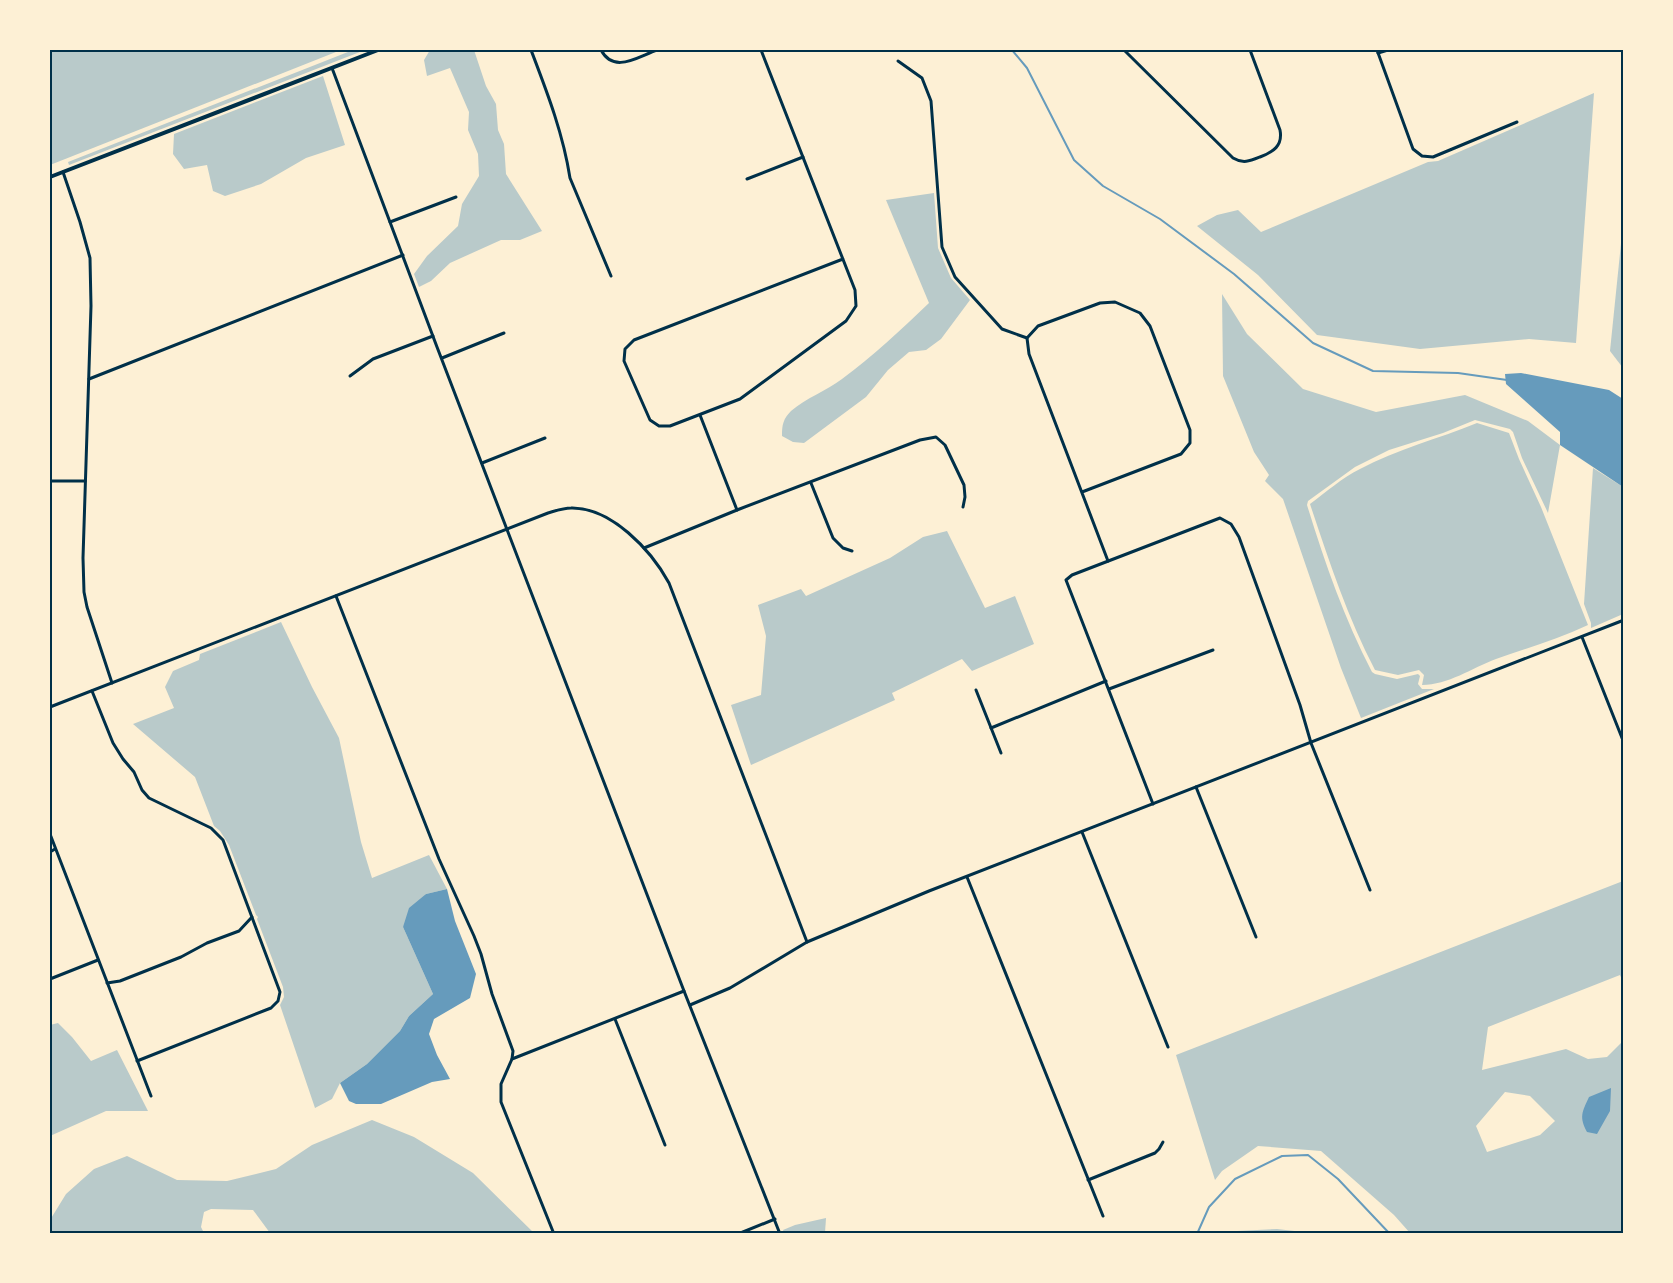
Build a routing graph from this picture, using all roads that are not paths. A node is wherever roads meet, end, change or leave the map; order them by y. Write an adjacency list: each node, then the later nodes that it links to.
1 (378, 50): 11 (street)
2 (531, 50): 21 (street)
3 (601, 50): 4 (street)
4 (657, 50)
5 (761, 50): 13 (street)
6 (1125, 50): 7 (street)
7 (1250, 50)
8 (1388, 50): 9 (street)
9 (1378, 51): 12 (street)
10 (897, 61): 24 (street)
11 (332, 68): 14 (street); 18 (street)
12 (1517, 122)
13 (803, 157): 16 (street); 20 (street)
14 (63, 172): 15 (street); 27 (street)
15 (50, 177)
16 (747, 179)
17 (456, 197): 18 (street)
18 (390, 222): 19 (street)
19 (403, 255): 23 (street); 27 (street)
20 (843, 260): 28 (street); 28 (street)
21 (611, 276)
22 (504, 333): 25 (street)
23 (433, 336): 25 (street); 26 (street)
24 (1027, 338): 34 (street); 34 (street)
25 (442, 358): 30 (street)
26 (350, 376)
27 (88, 379): 32 (street)
28 (700, 415): 36 (street)
29 (545, 438): 30 (street)
30 (482, 463): 37 (street)
31 (50, 481): 32 (street)
32 (85, 482): 46 (street)
33 (811, 483): 35 (street); 36 (street); 39 (street)
34 (1082, 492): 40 (street)
35 (963, 507)
36 (737, 510): 38 (street)
37 (507, 530): 38 (street); 41 (street); 69 (street)
38 (644, 548): 65 (street)
39 (852, 551)
40 (1108, 561): 45 (street); 52 (street)
41 (336, 596): 46 (street); 73 (street)
42 (1623, 620): 43 (street)
43 (1582, 636): 52 (street); 53 (street)
44 (1213, 650): 47 (street)
45 (1106, 681): 47 (street); 51 (street)
46 (112, 683): 49 (street)
47 (1109, 689): 56 (street)
48 (976, 690): 51 (street)
49 (92, 691): 50 (street); 63 (street)
50 (50, 707)
51 (991, 728): 54 (street)
52 (1311, 743): 55 (street); 62 (street)
53 (1623, 743)
54 (1001, 753)
55 (1197, 787): 56 (street); 64 (street)
56 (1153, 804): 57 (street)
57 (1082, 832): 61 (street); 72 (street)
58 (50, 834): 59 (street)
59 (56, 849): 60 (street); 66 (street)
60 (50, 852)
61 (967, 877): 65 (street); 78 (street)
62 (1370, 890)
63 (252, 917): 68 (street); 74 (street)
64 (1256, 937)
65 (807, 942): 70 (street)
66 (98, 960): 67 (street); 68 (street)
67 (50, 979)
68 (107, 983): 74 (street)
69 (684, 991): 70 (street); 71 (street)
70 (690, 1005): 80 (street)
71 (615, 1018): 73 (street); 77 (street)
72 (1168, 1047)
73 (512, 1059): 81 (street)
74 (137, 1061): 75 (street)
75 (151, 1096)
76 (1163, 1142): 78 (street)
77 (665, 1145)
78 (1088, 1180): 79 (street)
79 (1103, 1216)
80 (775, 1219): 82 (street); 83 (street)
81 (554, 1233)
82 (738, 1233)
83 (780, 1233)

